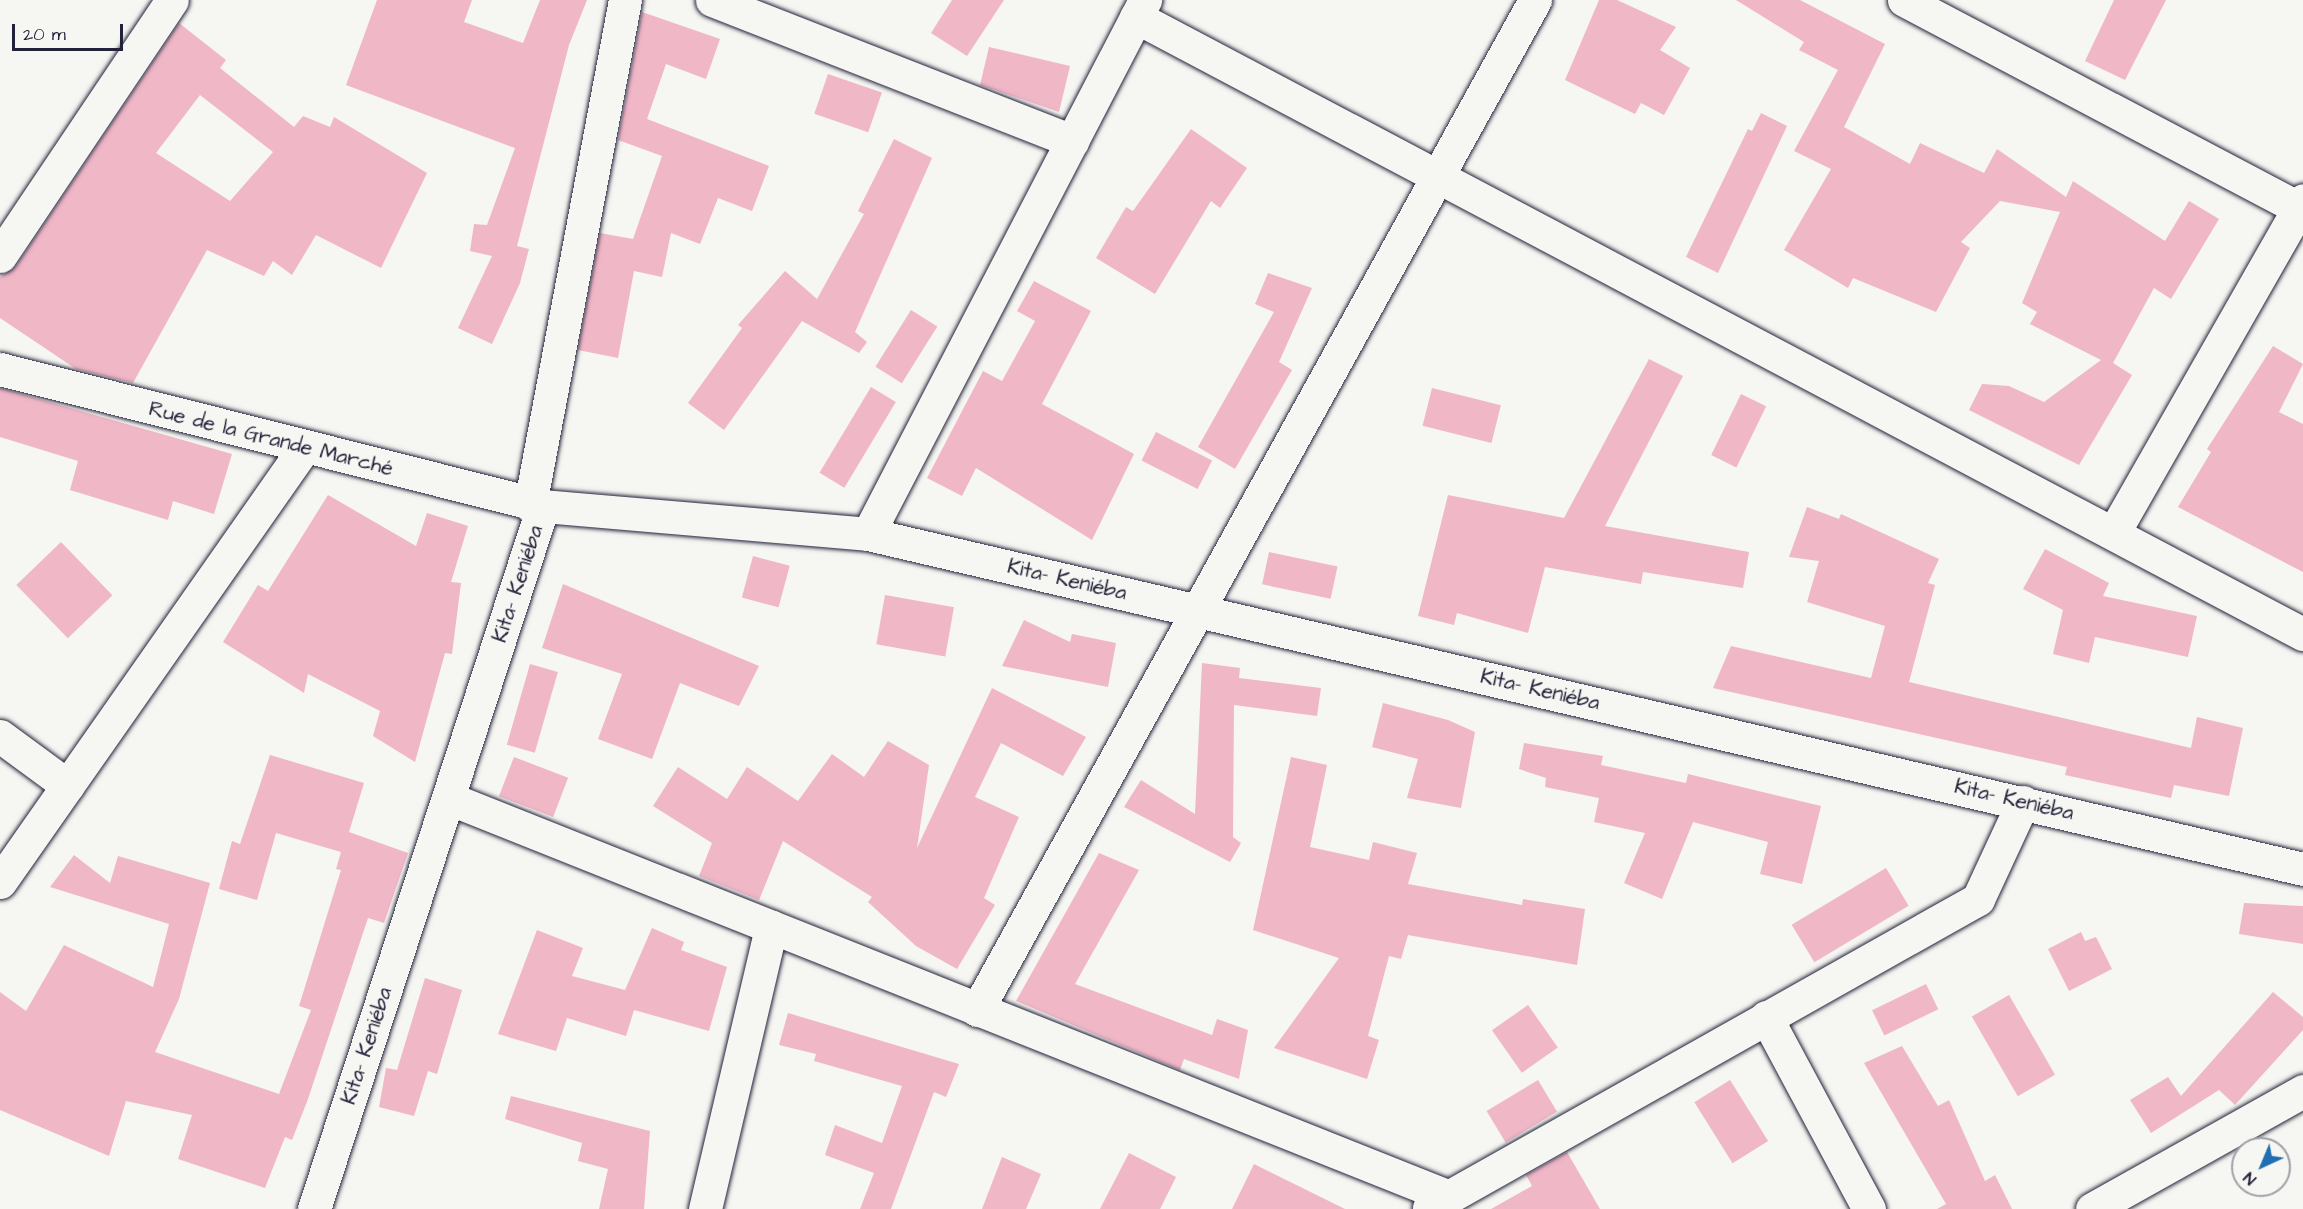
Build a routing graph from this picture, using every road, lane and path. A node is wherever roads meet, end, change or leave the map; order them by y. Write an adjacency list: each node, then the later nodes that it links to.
1 (172, 0): 10 (street)
2 (624, 0): 13 (street)
3 (712, 0): 7 (street)
4 (1535, 0): 8 (street)
5 (1904, 0): 9 (street)
6 (1141, 8): 7 (street); 8 (street)
7 (1072, 141): 15 (street)
8 (1437, 178): 14 (street); 16 (street)
9 (2302, 206): 14 (street)
10 (0, 256)
11 (0, 369): 12 (street, Rue de la Grande Marché)
12 (304, 448): 13 (street, Rue de la Grande Marché); 19 (street)
13 (536, 506): 15 (street, Kita- Keniéba); 20 (street, Kita- Keniéba)
14 (2114, 532): 17 (street)
15 (868, 534): 16 (street, Kita- Keniéba)
16 (1198, 610): 21 (street, Kita- Keniéba); 25 (street)
17 (2303, 634)
18 (0, 736): 19 (street)
19 (68, 786): 23 (street)
20 (448, 798): 24 (street); 29 (street, Kita- Keniéba)
21 (2023, 802): 22 (street, Kita- Keniéba); 26 (street)
22 (2303, 869)
23 (0, 882)
24 (771, 927): 25 (street); 30 (street)
25 (977, 1010): 28 (street)
26 (1766, 1017): 28 (street); 31 (street)
27 (2303, 1091): 32 (street)
28 (1437, 1203)
29 (314, 1209)
30 (705, 1209)
31 (1869, 1209)
32 (2092, 1209)

